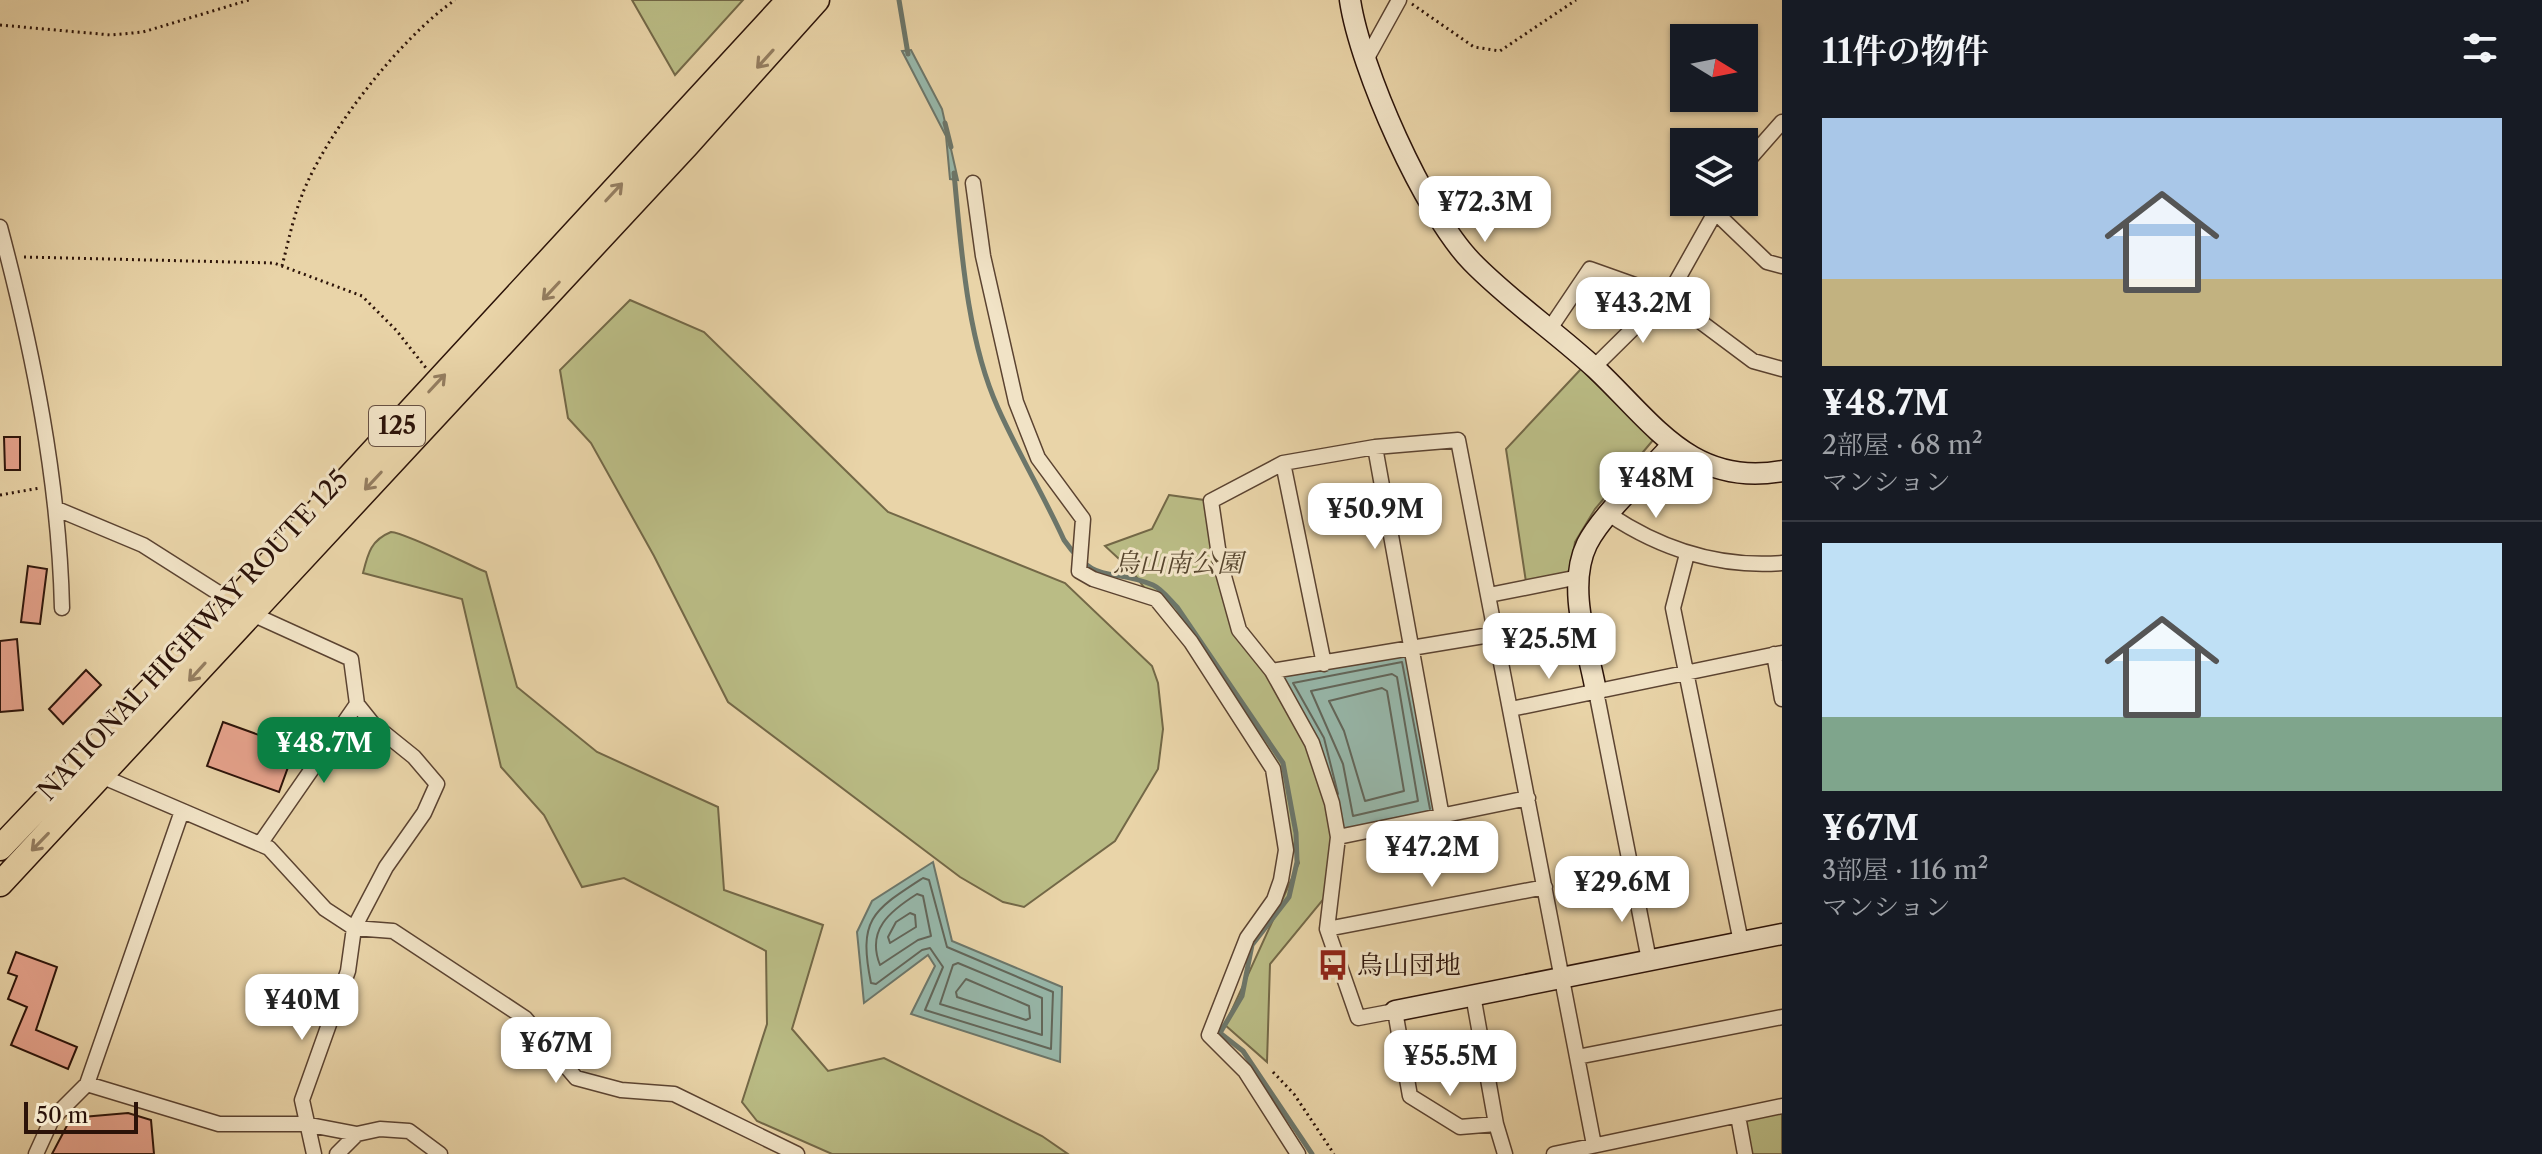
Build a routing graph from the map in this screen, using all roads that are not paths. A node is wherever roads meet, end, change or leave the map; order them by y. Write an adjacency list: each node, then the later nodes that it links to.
1 (789, 0): 28 (highway, NATIONAL HIGHWAY ROUTE 125 / 125, one-way to 1)
2 (817, 0): 28 (highway, NATIONAL HIGHWAY ROUTE 125 / 125, one-way to 28)
3 (1350, 0): 5 (street)
4 (1399, 0): 5 (street)
5 (1367, 58): 15 (street)
6 (1779, 129): 7 (street)
7 (1758, 151)
8 (973, 183): 71 (street)
9 (1713, 216): 14 (street)
10 (1726, 216): 13 (street)
11 (0, 227): 12 (street)
12 (4, 256): 22 (street)
13 (1782, 266)
14 (1666, 296): 15 (street); 16 (street); 17 (street)
15 (1549, 330): 16 (street)
16 (1594, 367): 18 (street)
17 (1782, 369)
18 (1672, 445): 21 (street); 23 (street)
19 (1375, 447): 20 (street); 27 (street); 31 (street)
20 (1283, 463): 33 (street); 34 (street)
21 (1782, 471)
22 (57, 509): 28 (street); 29 (street)
23 (1610, 515): 24 (street); 26 (street)
24 (1687, 554): 25 (street); 35 (street)
25 (1782, 563)
26 (1579, 577): 27 (street); 36 (street)
27 (1489, 595): 30 (street)
28 (242, 607): 38 (street); 40 (highway, NATIONAL HIGHWAY ROUTE 125 / 125, one-way to 40); 46 (highway, NATIONAL HIGHWAY ROUTE 125 / 125)
29 (62, 608)
30 (1496, 634): 31 (street); 39 (street)
31 (1413, 648): 33 (street); 43 (street)
32 (1778, 653): 35 (street); 37 (street)
33 (1324, 664): 34 (street)
34 (1272, 671): 44 (street)
35 (1686, 672): 36 (street); 52 (street)
36 (1596, 691): 39 (street); 53 (street)
37 (1782, 699)
38 (357, 704): 45 (street); 49 (street)
39 (1511, 709): 41 (street)
40 (101, 776): 42 (street); 47 (highway, NATIONAL HIGHWAY ROUTE 125 / 125, one-way to 47)
41 (1528, 798): 43 (street); 48 (street)
42 (182, 811): 45 (street); 59 (street)
43 (1442, 817): 44 (street)
44 (1338, 837): 50 (street)
45 (260, 844): 49 (street)
46 (0, 848)
47 (0, 884)
48 (1545, 887): 50 (street); 54 (street)
49 (354, 928): 62 (street); 70 (street)
50 (1327, 929): 56 (street)
51 (1782, 934): 52 (street)
52 (1741, 942): 53 (street)
53 (1649, 960): 54 (street)
54 (1562, 978): 55 (street); 58 (street)
55 (1473, 995): 56 (street); 63 (street)
56 (1395, 1011): 63 (street)
57 (1782, 1017): 58 (street)
58 (1577, 1057): 65 (street)
59 (87, 1084): 62 (street); 66 (street)
60 (1782, 1106): 61 (street)
61 (1738, 1116): 65 (street); 74 (street)
62 (305, 1124): 64 (street); 67 (street)
63 (1496, 1124): 72 (street)
64 (357, 1134): 68 (street); 69 (street)
65 (1594, 1145): 73 (street)
66 (36, 1154)
67 (314, 1154)
68 (337, 1154)
69 (440, 1154)
70 (797, 1154)
71 (1298, 1154)
72 (1505, 1154)
73 (1554, 1154)
74 (1745, 1154)

